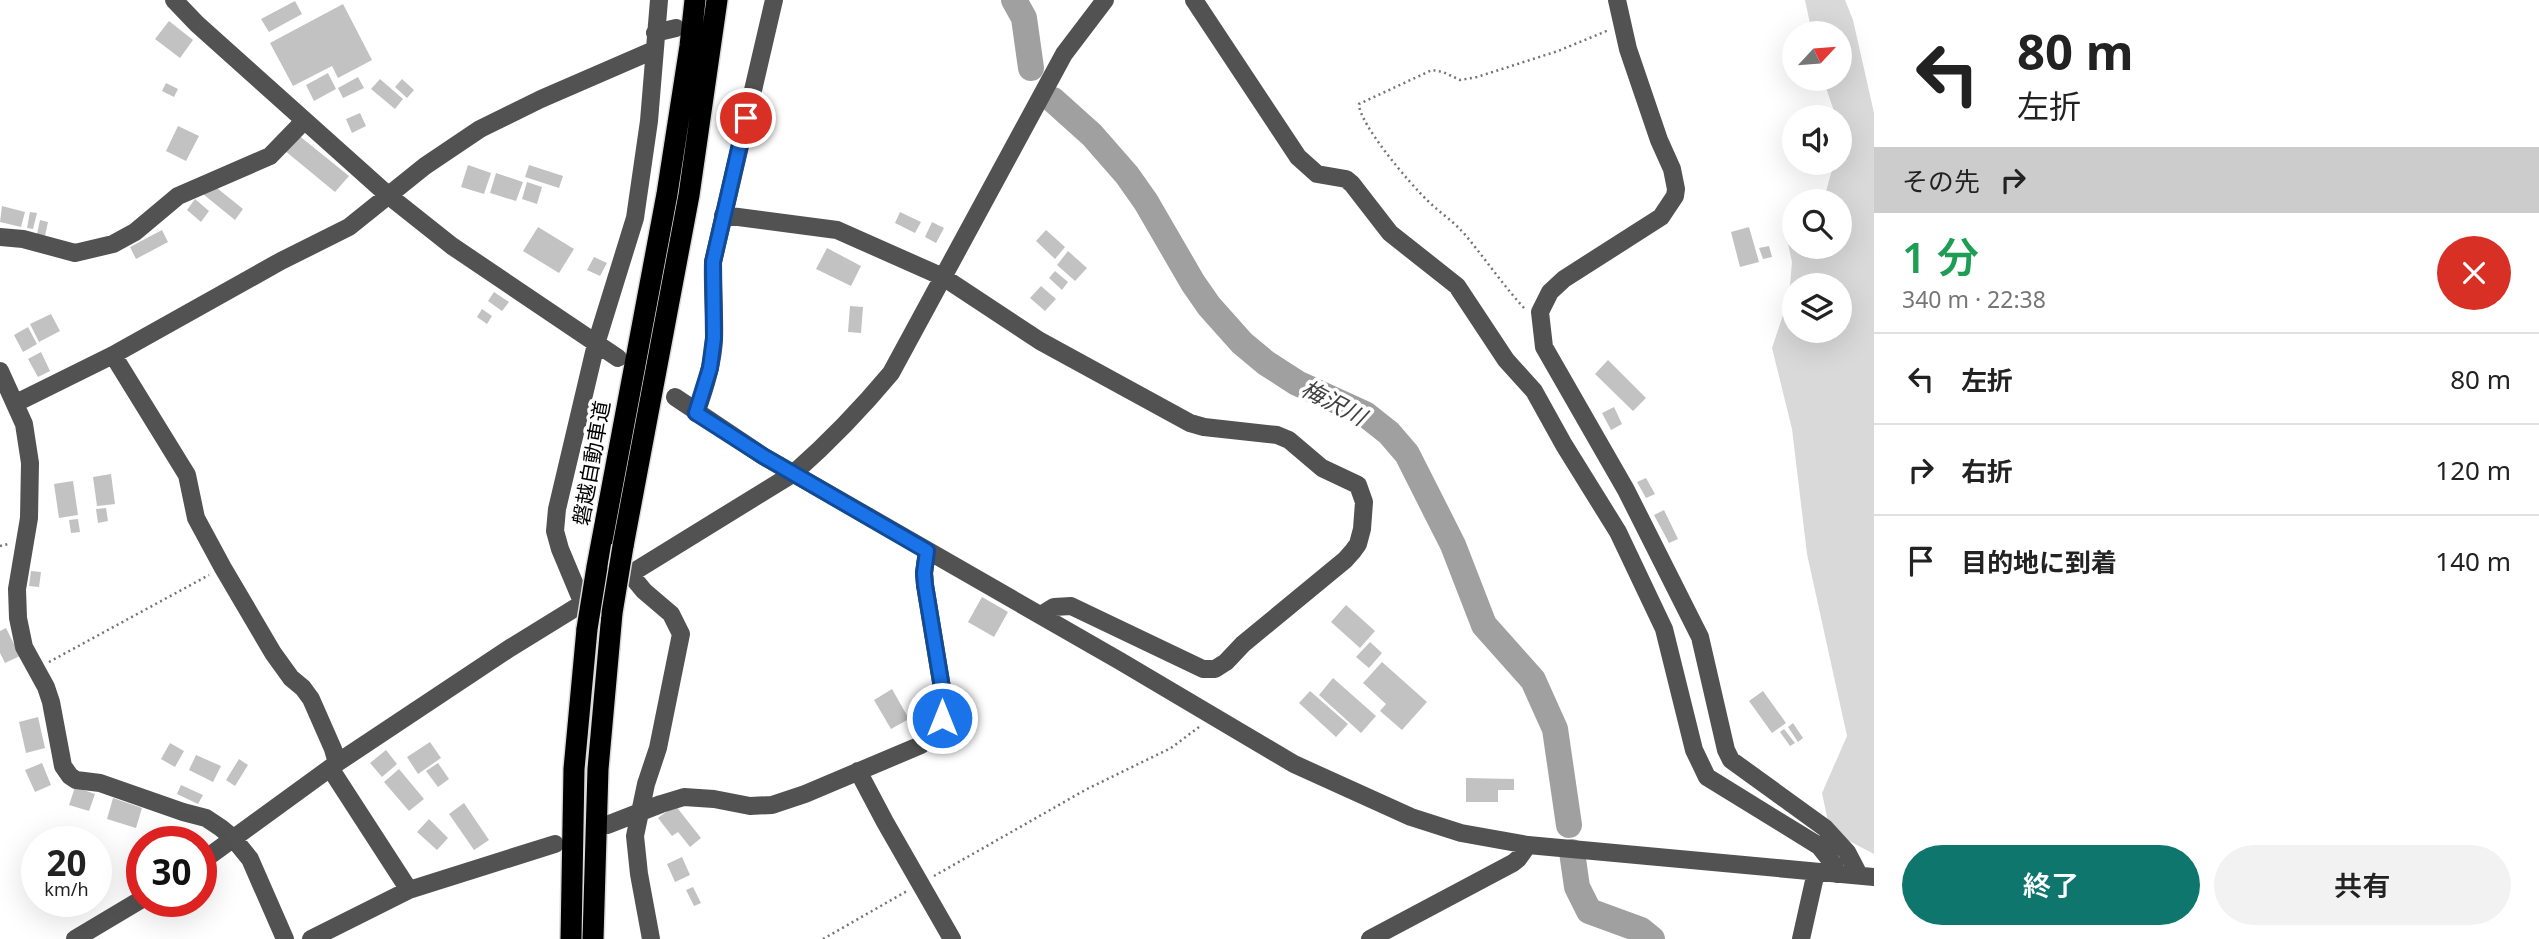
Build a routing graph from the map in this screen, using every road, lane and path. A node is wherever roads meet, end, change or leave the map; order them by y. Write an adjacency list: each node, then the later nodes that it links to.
1 (174, 0): 12 (street)
2 (659, 0): 11 (street)
3 (695, 0): 50 (highway, 磐越自動車道, bridge)
4 (717, 0): 51 (highway, bridge)
5 (774, 0): 14 (street)
6 (1105, 0): 16 (street)
7 (1194, 0): 42 (street)
8 (1616, 0): 9 (street)
9 (1622, 24): 17 (street); 17 (path)
10 (676, 28): 11 (street)
11 (654, 42): 13 (street); 18 (street)
12 (304, 121): 13 (street); 15 (street)
13 (390, 196): 18 (street); 19 (street)
14 (723, 215): 16 (street); 24 (street)
15 (0, 237)
16 (943, 278): 25 (street); 30 (street)
17 (1540, 321): 43 (street)
18 (596, 344): 20 (street); 29 (street)
19 (113, 355): 23 (street); 27 (street)
20 (618, 358)
21 (0, 371): 23 (street)
22 (675, 397): 24 (street)
23 (16, 403): 31 (street)
24 (696, 413): 25 (street)
25 (794, 472): 26 (street); 28 (street)
26 (927, 551): 30 (street); 34 (street)
27 (223, 568): 31 (path); 33 (street)
28 (630, 574): 29 (street); 35 (street)
29 (583, 604): 33 (street)
30 (1041, 615): 32 (street)
31 (36, 668): 37 (street)
32 (1211, 715): 39 (street); 44 (path)
33 (333, 766): 37 (street); 45 (street)
34 (858, 771): 35 (street); 44 (street)
35 (640, 814): 36 (street); 52 (street)
36 (607, 825)
37 (233, 838): 40 (street); 48 (street)
38 (555, 844): 45 (street)
39 (1528, 845): 41 (street); 55 (street)
40 (217, 850)
41 (1816, 872): 42 (street); 56 (street)
42 (1837, 874): 43 (street)
43 (1867, 876)
44 (920, 884): 53 (path); 54 (street)
45 (409, 890): 49 (street)
46 (126, 909): 47 (street)
47 (75, 939)
48 (285, 939)
49 (311, 939)
50 (570, 939)
51 (593, 939)
52 (652, 939)
53 (823, 939)
54 (952, 939)
55 (1370, 939)
56 (1801, 939)

